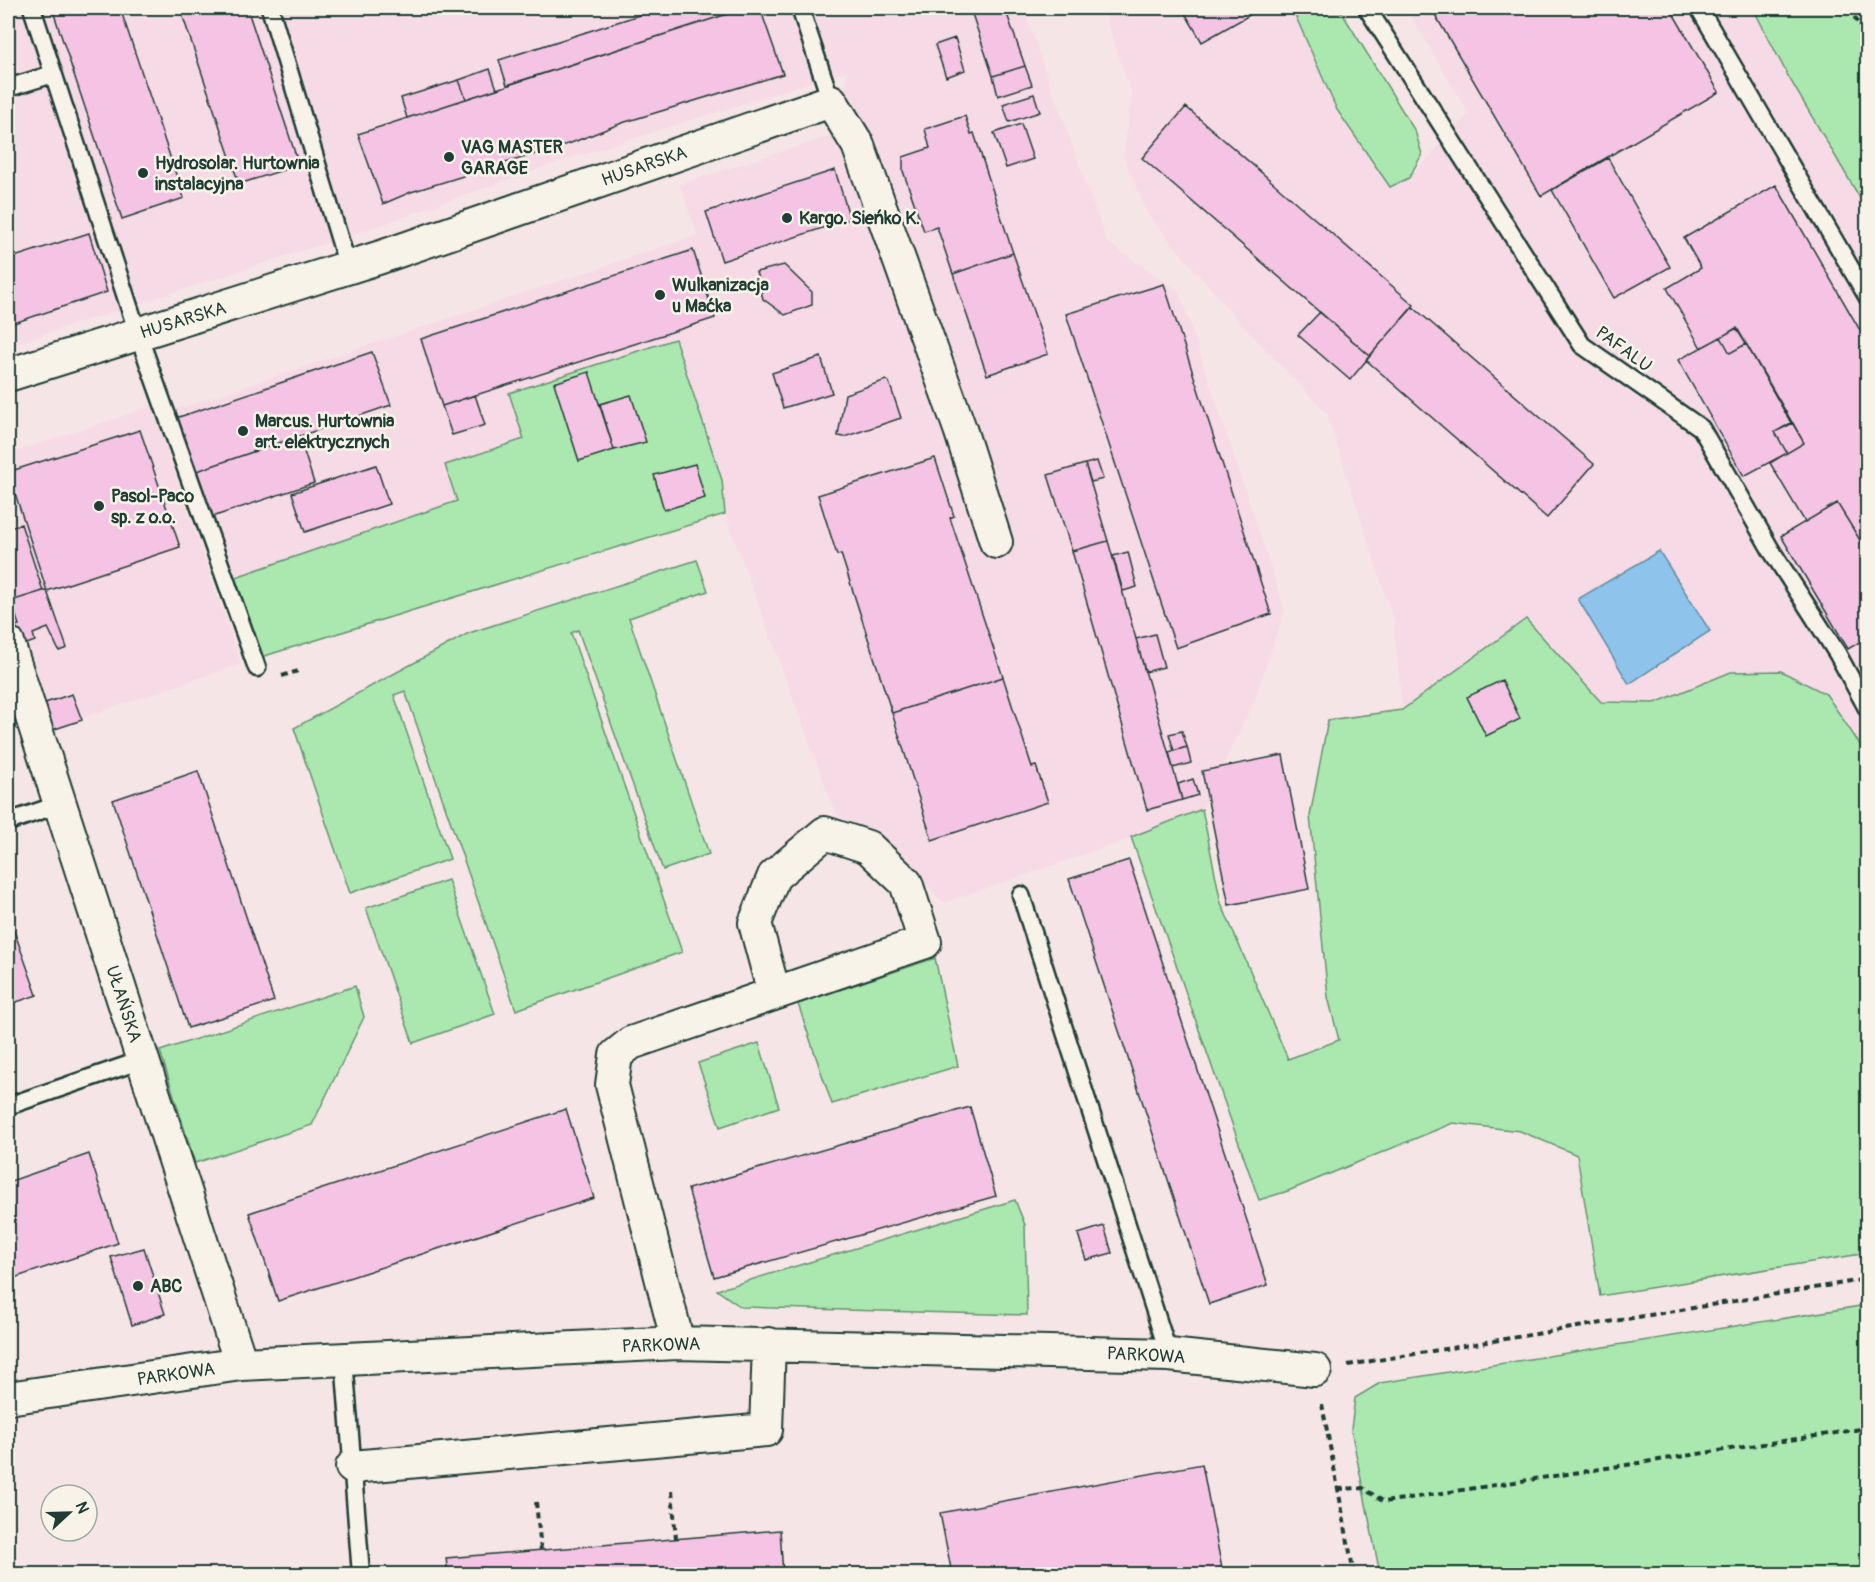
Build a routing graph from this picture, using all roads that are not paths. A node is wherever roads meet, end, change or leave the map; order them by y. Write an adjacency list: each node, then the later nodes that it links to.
1 (32, 8): 6 (lane)
2 (270, 8): 9 (lane)
3 (800, 8): 8 (lane)
4 (1367, 8): 16 (lane, PAFALU)
5 (1699, 8): 10 (lane)
6 (53, 74): 7 (lane); 11 (lane)
7 (8, 88)
8 (831, 101): 9 (street, HUSARSKA); 13 (street)
9 (348, 267): 11 (street, HUSARSKA)
10 (1868, 298)
11 (138, 334): 12 (street, HUSARSKA); 15 (lane)
12 (8, 375)
13 (996, 542)
14 (8, 643): 17 (street, UŁAŃSKA)
15 (257, 668)
16 (1868, 710)
17 (60, 804): 18 (lane); 21 (street, UŁAŃSKA)
18 (8, 822)
19 (1021, 895): 25 (lane)
20 (774, 993): 20 (street); 23 (street)
21 (142, 1060): 22 (lane); 27 (street, UŁAŃSKA)
22 (8, 1106)
23 (678, 1343): 24 (street, PARKOWA); 26 (street, PARKOWA)
24 (769, 1344): 25 (street, PARKOWA); 30 (street)
25 (1169, 1355): 28 (street, PARKOWA)
26 (344, 1359): 27 (street, PARKOWA); 30 (lane)
27 (241, 1364): 29 (street, PARKOWA)
28 (1316, 1371)
29 (8, 1398)
30 (352, 1467): 31 (lane)
31 (361, 1575)

